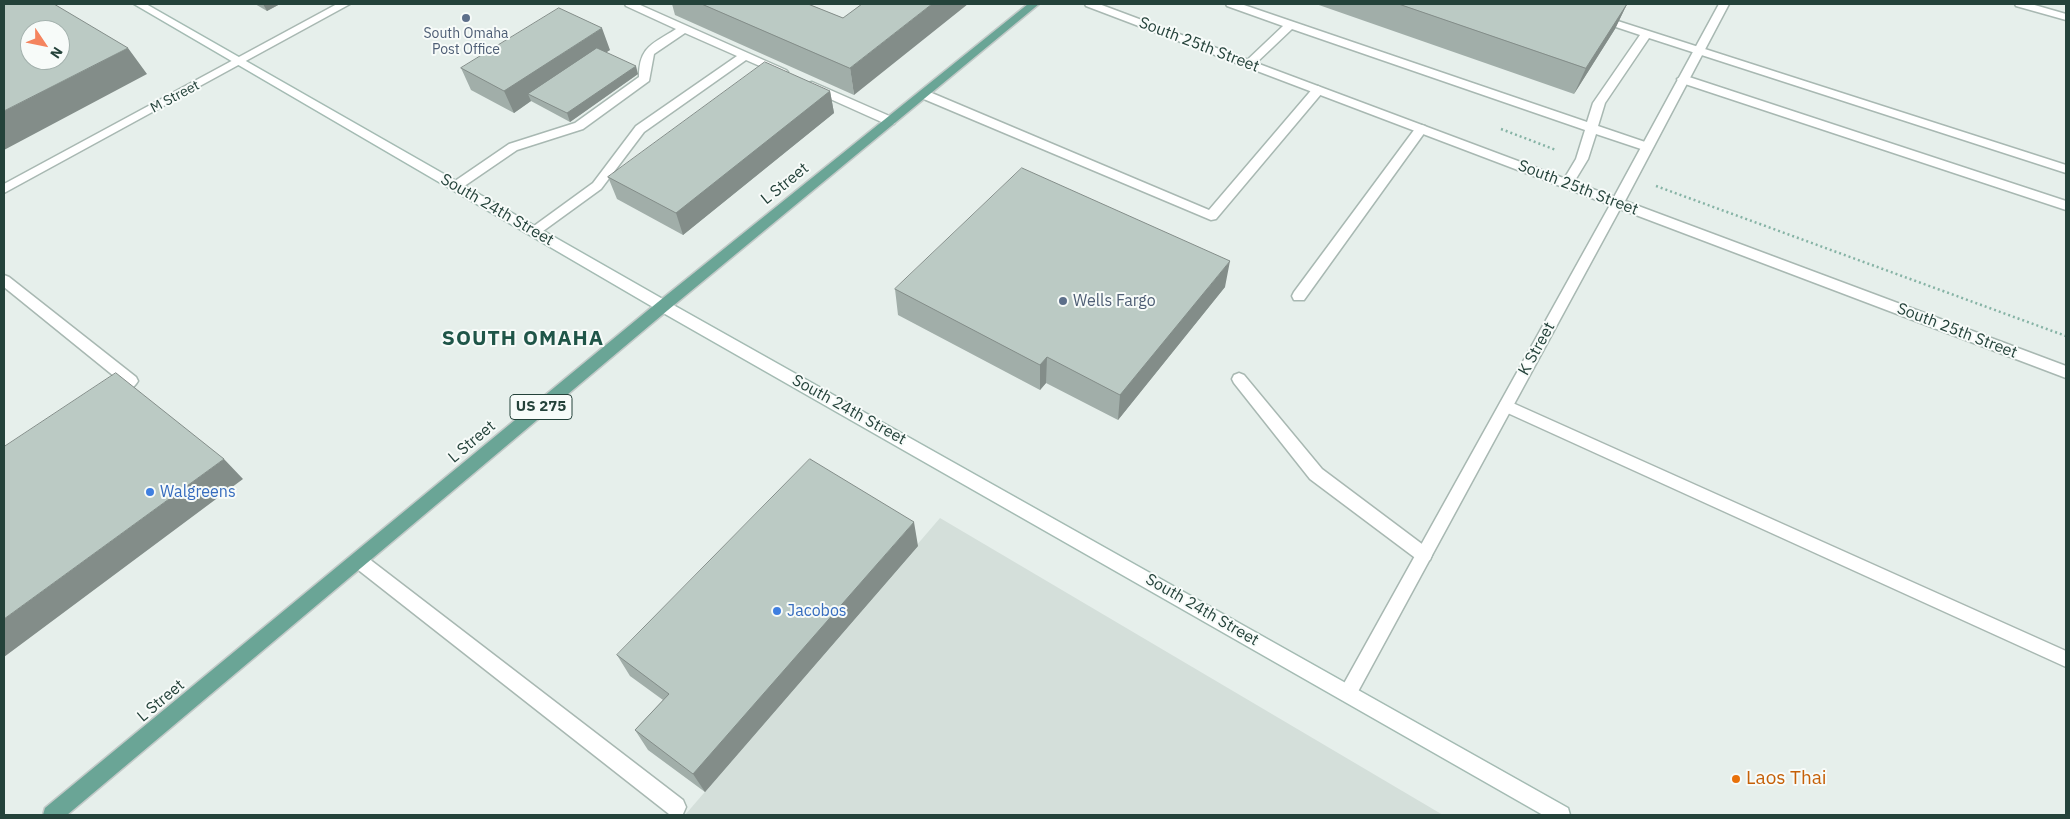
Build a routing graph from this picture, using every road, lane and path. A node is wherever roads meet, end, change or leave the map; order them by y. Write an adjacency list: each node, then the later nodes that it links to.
1 (139, 4): 16 (street, South 24th Street)
2 (345, 4): 16 (street, M Street)
3 (1034, 4): 20 (main road, L Street / US 275)
4 (1090, 4): 17 (street, South 25th Street)
5 (1231, 4): 11 (street)
6 (1724, 4): 14 (street, K Street)
7 (2020, 4): 10 (street)
8 (635, 5): 12 (street)
9 (1592, 16): 13 (street)
10 (2066, 17)
11 (1291, 24): 17 (street); 22 (street)
12 (684, 28): 15 (street); 30 (street)
13 (1647, 33): 14 (street); 22 (street)
14 (1699, 50): 18 (street, K Street); 27 (street)
15 (745, 56): 21 (street); 34 (street)
16 (240, 61): 30 (street, South 24th Street); 31 (street, M Street)
17 (1249, 64): 19 (street, South 25th Street)
18 (1683, 79): 25 (street, K Street); 33 (street)
19 (1318, 90): 20 (street); 23 (street, South 25th Street)
20 (923, 94): 21 (main road, L Street / US 275)
21 (890, 121): 37 (main road, L Street / US 275)
22 (1591, 128): 25 (street); 26 (street)
23 (1421, 129): 29 (street, South 25th Street); 36 (street)
24 (1500, 129): 26 (path)
25 (1647, 147): 28 (street, K Street)
26 (1582, 159): 29 (street)
27 (2066, 169)
28 (1631, 177): 32 (street, K Street); 38 (path)
29 (1567, 184): 32 (street, South 25th Street)
30 (456, 186): 34 (street, South 24th Street)
31 (4, 189)
32 (1617, 203): 39 (street, South 25th Street); 42 (street, K Street)
33 (2066, 206)
34 (534, 231): 37 (street, South 24th Street)
35 (4, 280): 41 (street)
36 (1299, 296)
37 (663, 306): 44 (main road, L Street / US 275); 46 (street, South 24th Street)
38 (2066, 336)
39 (2066, 372)
40 (1239, 378): 43 (street)
41 (99, 402)
42 (1506, 406): 43 (street, K Street); 45 (street)
43 (1424, 555): 46 (street, K Street)
44 (358, 560): 47 (street); 48 (main road, L Street / US 275)
45 (2066, 659)
46 (1348, 693): 49 (street, South 24th Street)
47 (676, 807)
48 (52, 815)
49 (1561, 815)

